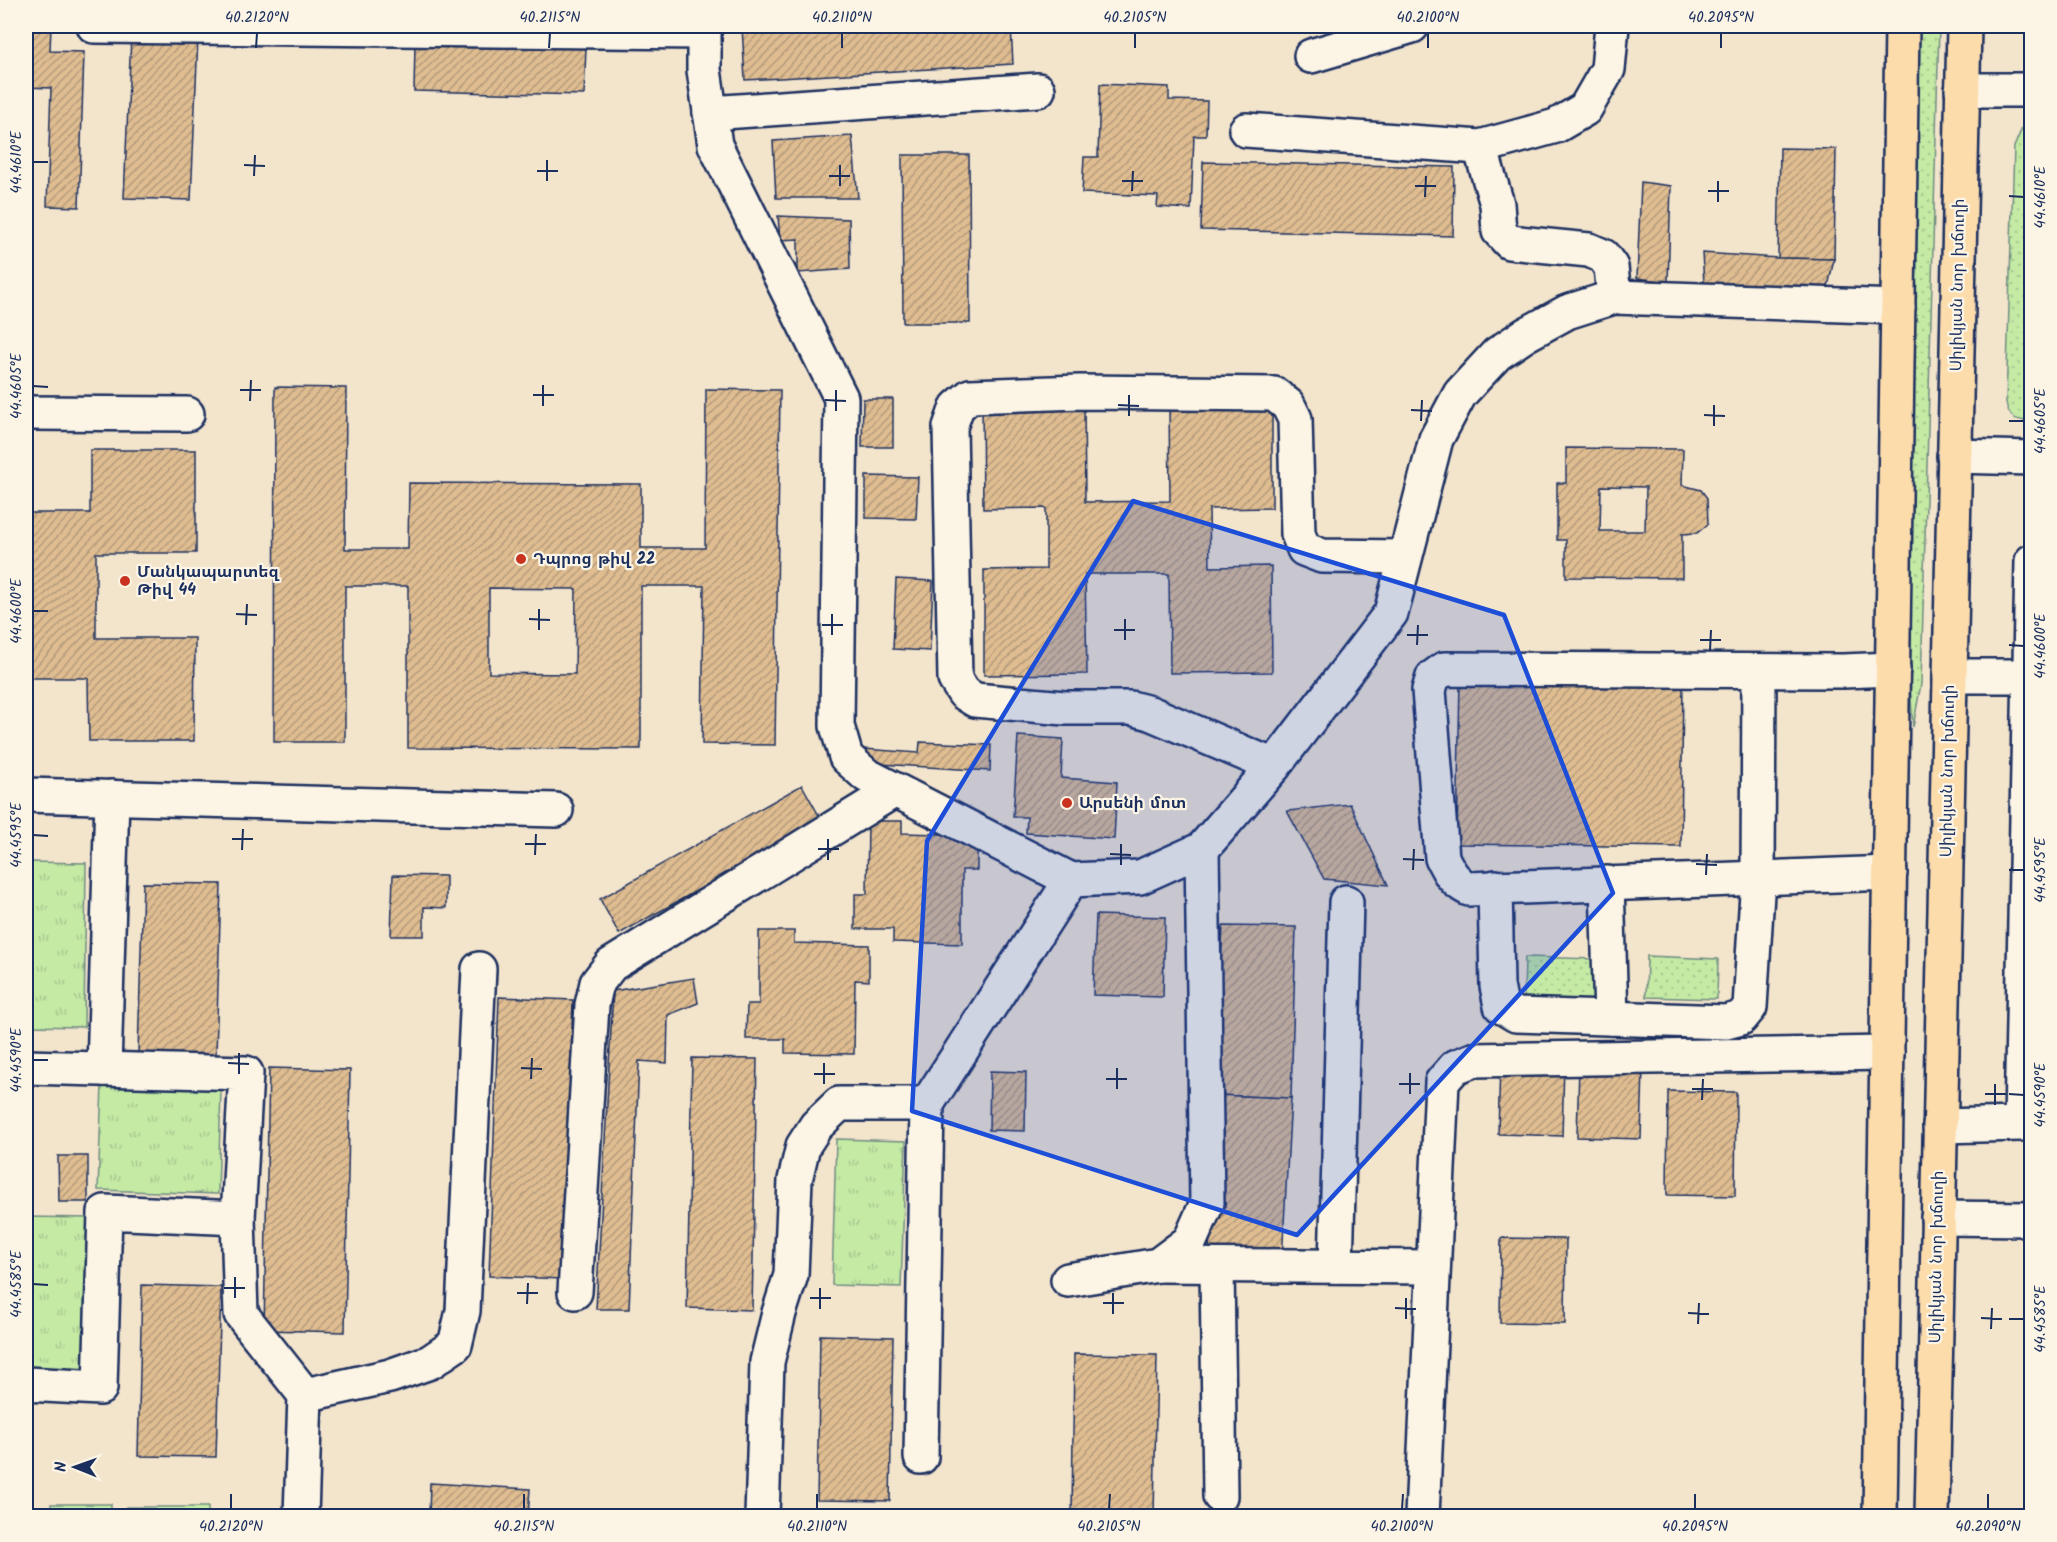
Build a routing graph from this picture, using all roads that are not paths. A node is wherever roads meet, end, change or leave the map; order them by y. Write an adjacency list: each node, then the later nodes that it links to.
1 (94, 26): 6 (street)
2 (1412, 26): 7 (street)
3 (1612, 26): 13 (street)
4 (1902, 26): 15 (highway)
5 (1964, 26): 9 (highway, Սիլիկյան նոր խճուղի)
6 (703, 29): 11 (street)
7 (1311, 56)
8 (1038, 90): 11 (street)
9 (1962, 90): 10 (street); 18 (highway, Սիլիկյան նոր խճուղի)
10 (2031, 90)
11 (710, 113): 27 (street)
12 (1246, 130): 13 (street)
13 (1480, 147): 14 (street)
14 (1614, 297): 15 (street); 20 (street)
15 (1898, 307): 22 (highway)
16 (26, 413): 17 (street)
17 (187, 414)
18 (1954, 456): 19 (street); 24 (highway, Սիլիկյան նոր խճուղի)
19 (2031, 458)
20 (1405, 557): 26 (street); 26 (street)
21 (2031, 561): 25 (street)
22 (1893, 669): 23 (street); 32 (highway)
23 (1759, 671): 33 (street); 36 (street)
24 (1950, 676): 25 (street); 44 (highway, Սիլիկյան նոր խճուղի)
25 (2030, 676): 44 (street)
26 (1274, 766): 31 (street)
27 (895, 790): 34 (street); 53 (street)
28 (26, 795): 29 (street)
29 (112, 797): 30 (street); 42 (street)
30 (556, 810)
31 (1202, 849): 34 (street); 48 (street)
32 (1890, 873): 33 (street); 40 (highway)
33 (1758, 877): 35 (street); 39 (street)
34 (1071, 880): 43 (street)
35 (1606, 883): 36 (street); 39 (street)
36 (1495, 887): 39 (street)
37 (1346, 902): 50 (street)
38 (479, 969): 55 (street)
39 (1611, 1018)
40 (1887, 1053): 51 (street); 61 (highway)
41 (26, 1067): 42 (street)
42 (104, 1069): 45 (street)
43 (927, 1104): 56 (street); 59 (street)
44 (1940, 1126): 46 (highway, Սիլիկյան նոր խճուղի)
45 (238, 1218): 54 (street); 55 (street)
46 (1938, 1218): 47 (street); 62 (highway, Սիլիկյան նոր խճուղի)
47 (2031, 1219)
48 (1158, 1265): 49 (street); 52 (street)
49 (1217, 1266): 50 (street); 57 (street)
50 (1336, 1266): 51 (street)
51 (1433, 1267): 60 (street)
52 (1068, 1280)
53 (575, 1292)
54 (26, 1384)
55 (305, 1395): 58 (street)
56 (921, 1457)
57 (1220, 1496)
58 (301, 1516)
59 (762, 1516)
60 (1422, 1516)
61 (1881, 1516)
62 (1932, 1516)

